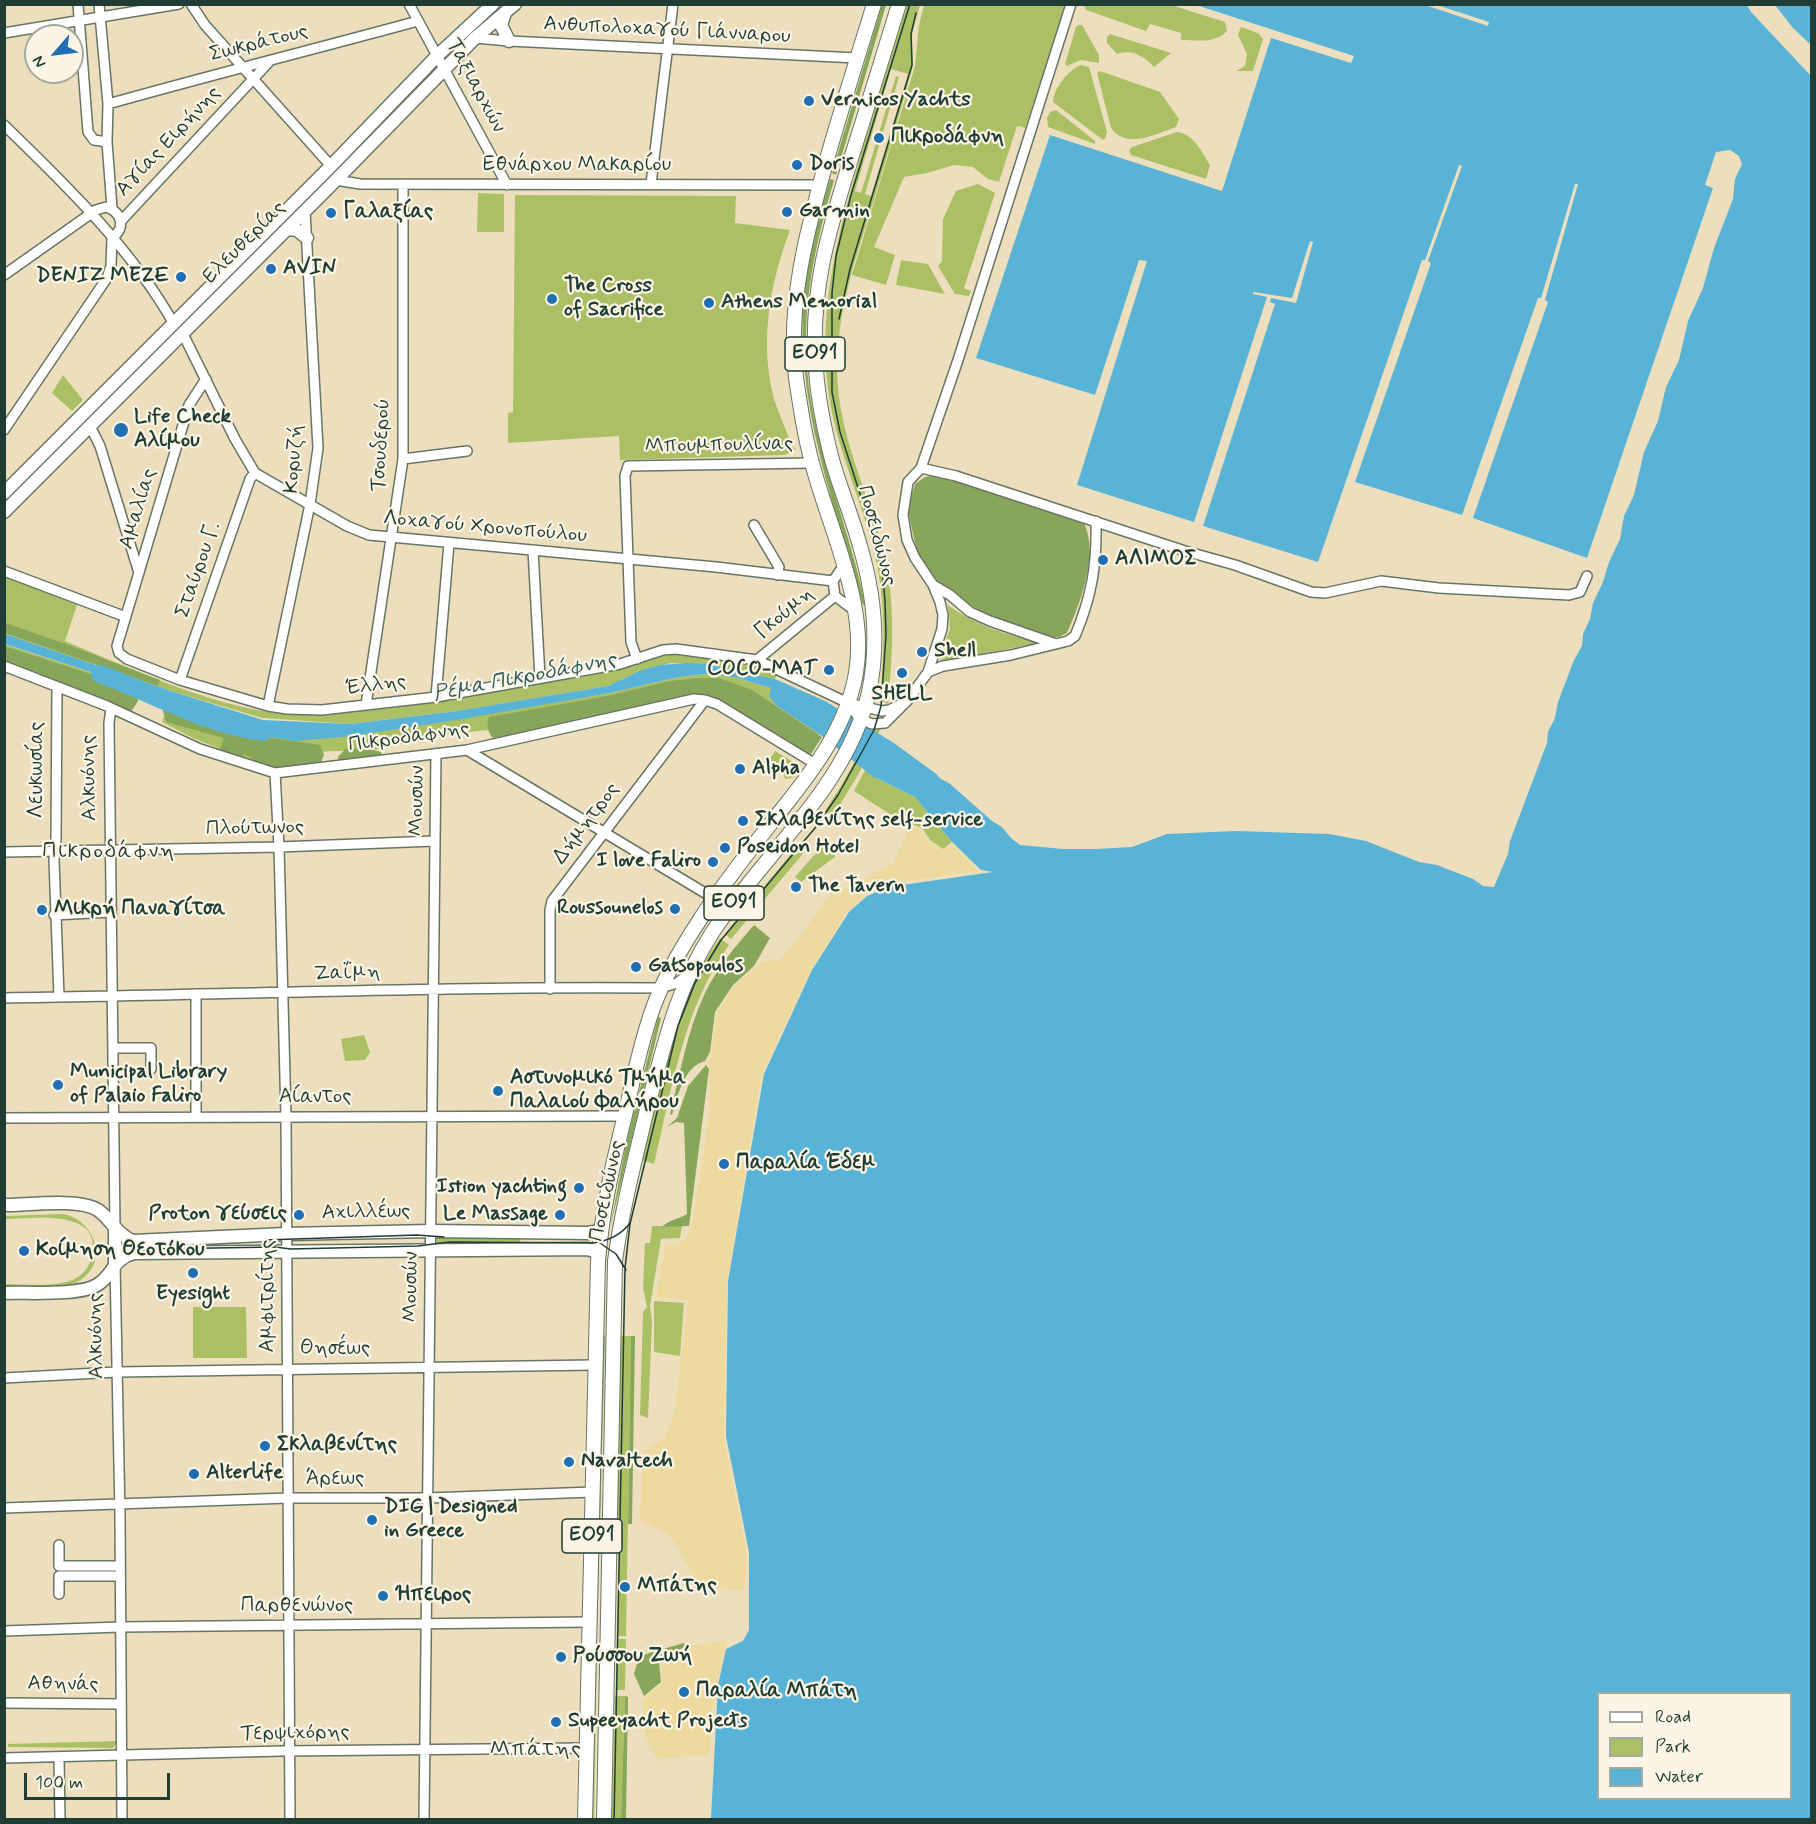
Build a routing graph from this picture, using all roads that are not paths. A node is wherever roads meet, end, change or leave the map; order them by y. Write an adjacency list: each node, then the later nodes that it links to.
1 (78, 4): 16 (street)
2 (99, 4): 14 (street)
3 (179, 4): 14 (street)
4 (191, 4): 24 (street)
5 (409, 4): 15 (street, Ταξιαρχών)
6 (493, 4): 12 (main road, Ελευθερίας)
7 (515, 4): 13 (main road, Ελευθερίας)
8 (673, 4): 20 (street)
9 (874, 4): 22 (highway, Ποσειδώνος / ΕΟ91)
10 (899, 4): 89 (highway, Ποσειδώνος / ΕΟ91)
11 (1071, 4): 52 (street)
12 (478, 11): 21 (main road, Ελευθερίας)
13 (505, 13): 18 (main road, Ελευθερίας); 19 (main road)
14 (100, 18): 16 (street); 27 (street)
15 (418, 21): 21 (street, Ταξιαρχών); 23 (street, Σωκράτους)
16 (79, 22): 17 (street); 29 (street)
17 (4, 33)
18 (475, 38): 19 (street, Ανθυπολοχαγού Γιάνναρου); 25 (main road, Ελευθερίας)
19 (509, 41): 20 (street, Ανθυπολοχαγού Γιάνναρου)
20 (667, 49): 22 (street, Ανθυπολοχαγού Γιάνναρου); 33 (street)
21 (438, 55): 25 (street, Ταξιαρχών); 30 (main road, Ελευθερίας)
22 (857, 58): 35 (highway, Ποσειδώνος / ΕΟ91)
23 (269, 62): 24 (street, Σωκράτους); 26 (street, Αγίας Ειρήνης)
24 (242, 66): 26 (street); 27 (street, Σωκράτους)
25 (445, 68): 31 (main road, Ελευθερίας); 34 (street, Ταξιαρχών)
26 (253, 78): 30 (street); 39 (street, Αγίας Ειρήνης)
27 (108, 104): 29 (street)
28 (7, 131): 38 (street)
29 (107, 142): 36 (street)
30 (331, 166): 44 (main road, Ελευθερίας)
31 (336, 180): 32 (street, Εθνάρχου Μακαρίου); 37 (main road, Ελευθερίας)
32 (403, 184): 34 (street, Εθνάρχου Μακαρίου); 50 (street, Τσουδερού)
33 (651, 184): 34 (street, Εθνάρχου Μακαρίου); 35 (street, Εθνάρχου Μακαρίου)
34 (507, 185)
35 (819, 185): 51 (highway, Ποσειδώνος / ΕΟ91)
36 (112, 208): 38 (street); 39 (street)
37 (305, 211): 40 (main road, Ελευθερίας); 42 (street, Κορυζή)
38 (92, 213): 41 (street); 43 (street)
39 (121, 221): 41 (street, Αγίας Ειρήνης)
40 (287, 229): 42 (main road); 45 (main road, Ελευθερίας)
41 (112, 238): 44 (street); 48 (street)
42 (307, 238): 55 (street, Κορυζή)
43 (4, 275)
44 (174, 324): 54 (main road, Ελευθερίας)
45 (183, 334): 46 (street, Λοχαγού Χρονοπούλου); 47 (main road, Ελευθερίας)
46 (206, 379): 53 (street, Λοχαγού Χρονοπούλου); 65 (street, Αμαλίας)
47 (90, 426): 56 (main road, Ελευθερίας); 65 (street)
48 (4, 429)
49 (466, 451): 50 (street)
50 (403, 459): 59 (street, Τσουδερού)
51 (812, 462): 62 (street, Μπουμπουλίνας); 63 (highway, Ποσειδώνος / ΕΟ91)
52 (921, 468): 57 (street); 69 (street)
53 (255, 473): 55 (street, Λοχαγού Χρονοπούλου); 80 (street, Σταύρου Γ.)
54 (4, 493)
55 (310, 504): 59 (street, Λοχαγού Χρονοπούλου); 86 (street, Κορυζή)
56 (4, 512)
57 (1096, 520): 67 (street); 73 (street)
58 (754, 525): 66 (street)
59 (392, 538): 60 (street, Λοχαγού Χρονοπούλου); 85 (street, Τσουδερού)
60 (449, 543): 61 (street, Λοχαγού Χρονοπούλου); 82 (street)
61 (534, 550): 62 (street, Λοχαγού Χρονοπούλου); 79 (street)
62 (626, 559): 66 (street, Λοχαγού Χρονοπούλου); 75 (street)
63 (844, 565): 68 (street); 71 (highway, Ποσειδώνος / ΕΟ91)
64 (4, 571): 72 (street)
65 (139, 573): 72 (street, Αμαλίας)
66 (777, 575): 68 (street, Λοχαγού Χρονοπούλου)
67 (1587, 576)
68 (833, 581): 70 (street)
69 (933, 585): 73 (street); 78 (street)
70 (835, 596): 71 (street); 76 (street, Γκούμη)
71 (855, 611): 87 (highway, Ποσειδώνος / ΕΟ91)
72 (126, 617): 74 (street, Αμαλίας)
73 (1056, 644): 78 (street)
74 (119, 653): 80 (street, Έλλης)
75 (637, 659): 76 (street, Έλλης); 79 (street, Έλλης)
76 (758, 660): 87 (street, Έλλης)
77 (4, 666): 81 (street, Πικροδάφνης)
78 (928, 672): 84 (street)
79 (540, 678): 82 (street, Έλλης)
80 (180, 680): 86 (street, Έλλης)
81 (57, 687): 88 (street, Πικροδάφνης); 99 (street, Λευκωσίας)
82 (436, 697): 85 (street, Έλλης)
83 (705, 700): 90 (street, Πικροδάφνης); 92 (street); 94 (street, Δήμητρος)
84 (907, 701): 89 (street); 89 (street)
85 (366, 705): 86 (street, Έλλης)
86 (268, 706)
87 (846, 707): 89 (street, Έλλης); 92 (highway, Ποσειδώνος / ΕΟ91)
88 (111, 708): 93 (street, Πικροδάφνης); 97 (street, Αλκυόνης)
89 (862, 713): 103 (highway, Ποσειδώνος / ΕΟ91)
90 (467, 750): 91 (street, Πικροδάφνης); 94 (street)
91 (436, 754): 93 (street, Πικροδάφνης); 95 (street, Μουσών)
92 (820, 759): 100 (highway, Ποσειδώνος / ΕΟ91)
93 (275, 773): 96 (street, Αμφιτρίτης)
94 (603, 832): 100 (street); 105 (street, Δήμητρος)
95 (435, 841): 96 (street, Πλούτωνος); 106 (street, Μουσών)
96 (279, 847): 97 (street, Πλούτωνος); 107 (street, Αμφιτρίτης)
97 (111, 849): 99 (street, Πλούτωνος); 101 (street, Αλκυόνης)
98 (4, 852): 99 (street, Πλούτωνος)
99 (54, 852): 102 (street, Λευκωσίας)
100 (715, 899): 104 (highway, Ποσειδώνος / ΕΟ91)
101 (111, 912): 102 (street); 109 (street, Αλκυόνης)
102 (54, 915): 110 (street, Λευκωσίας)
103 (688, 975): 104 (street, Ζαΐμη); 162 (highway, Ποσειδώνος / ΕΟ91)
104 (662, 988): 105 (street, Ζαΐμη); 116 (highway, Ποσειδώνος / ΕΟ91)
105 (550, 989): 106 (street, Ζαΐμη)
106 (433, 990): 107 (street, Ζαΐμη); 115 (street, Μουσών)
107 (283, 993): 108 (street, Ζαΐμη); 118 (street, Αμφιτρίτης)
108 (196, 994): 109 (street, Ζαΐμη); 114 (street)
109 (112, 996): 110 (street, Ζαΐμη); 112 (street, Αλκυόνης)
110 (59, 997): 111 (street, Ζαΐμη)
111 (4, 998)
112 (112, 1048): 113 (street); 117 (street, Αλκυόνης)
113 (151, 1069)
114 (195, 1116): 117 (street, Αίαντος); 118 (street, Αίαντος)
115 (432, 1116): 116 (street, Αίαντος); 118 (street, Αίαντος); 123 (street, Μουσών)
116 (625, 1116): 122 (highway, Ποσειδώνος / ΕΟ91)
117 (113, 1117): 119 (street, Αίαντος); 121 (street, Αλκυόνης)
118 (286, 1117): 124 (street, Αμφιτρίτης)
119 (4, 1118)
120 (4, 1205): 121 (main road)
121 (115, 1228): 125 (main road); 129 (main road, Αλκυόνης)
122 (600, 1231): 123 (main road, Αχιλλέως); 127 (highway, Ποσειδώνος / ΕΟ91)
123 (430, 1232): 124 (main road, Αχιλλέως); 126 (street, Μουσών)
124 (286, 1234): 125 (main road, Αχιλλέως); 128 (street, Αμφιτρίτης)
125 (133, 1247): 128 (main road, Αχιλλέως); 129 (main road)
126 (430, 1250): 127 (main road, Αχιλλέως); 128 (main road, Αχιλλέως); 133 (street, Μουσών)
127 (598, 1252): 131 (highway, Ποσειδώνος / ΕΟ91)
128 (286, 1253): 132 (street, Αμφιτρίτης)
129 (115, 1263): 130 (main road); 134 (street, Αλκυόνης)
130 (4, 1293)
131 (594, 1365): 133 (street, Θησέως); 136 (highway, Ποσειδώνος / ΕΟ91)
132 (287, 1368): 133 (street, Θησέως); 134 (street, Θησέως); 137 (street, Αμφιτρίτης)
133 (429, 1368): 138 (street, Μουσών)
134 (117, 1372): 135 (street, Θησέως); 139 (street, Αλκυόνης)
135 (4, 1378)
136 (593, 1492): 138 (street, Άρεως); 144 (highway, Ποσειδώνος / ΕΟ91)
137 (288, 1498): 138 (street, Άρεως); 139 (street, Άρεως); 146 (street, Αμφιτρίτης)
138 (428, 1498): 145 (street, Μουσών)
139 (120, 1505): 140 (street, Άρεως); 142 (street, Αλκυόνης)
140 (4, 1508)
141 (58, 1545): 142 (street)
142 (120, 1571): 143 (street); 147 (street, Αλκυόνης)
143 (59, 1594)
144 (589, 1622): 145 (street, Παρθενώνος); 151 (highway, Ποσειδώνος / ΕΟ91)
145 (426, 1624): 146 (street, Παρθενώνος); 153 (street, Μουσών)
146 (289, 1626): 147 (street, Παρθενώνος); 152 (street, Αμφιτρίτης)
147 (120, 1627): 148 (street, Παρθενώνος); 150 (street, Αλκυόνης)
148 (4, 1631)
149 (4, 1703): 150 (street, Αθηνάς)
150 (121, 1704): 154 (street, Αλκυόνης)
151 (586, 1748): 153 (street, Τερψιχόρης); 161 (highway, Ποσειδώνος / ΕΟ91)
152 (289, 1751): 153 (street, Τερψιχόρης); 154 (street, Τερψιχόρης); 159 (street, Αμφιτρίτης)
153 (425, 1751): 160 (street, Μουσών)
154 (121, 1756): 155 (street, Τερψιχόρης); 158 (street, Αλκυόνης)
155 (59, 1757): 156 (street, Τερψιχόρης); 157 (street)
156 (4, 1758)
157 (60, 1820)
158 (122, 1820)
159 (290, 1820)
160 (424, 1820)
161 (585, 1820)
162 (604, 1820)

